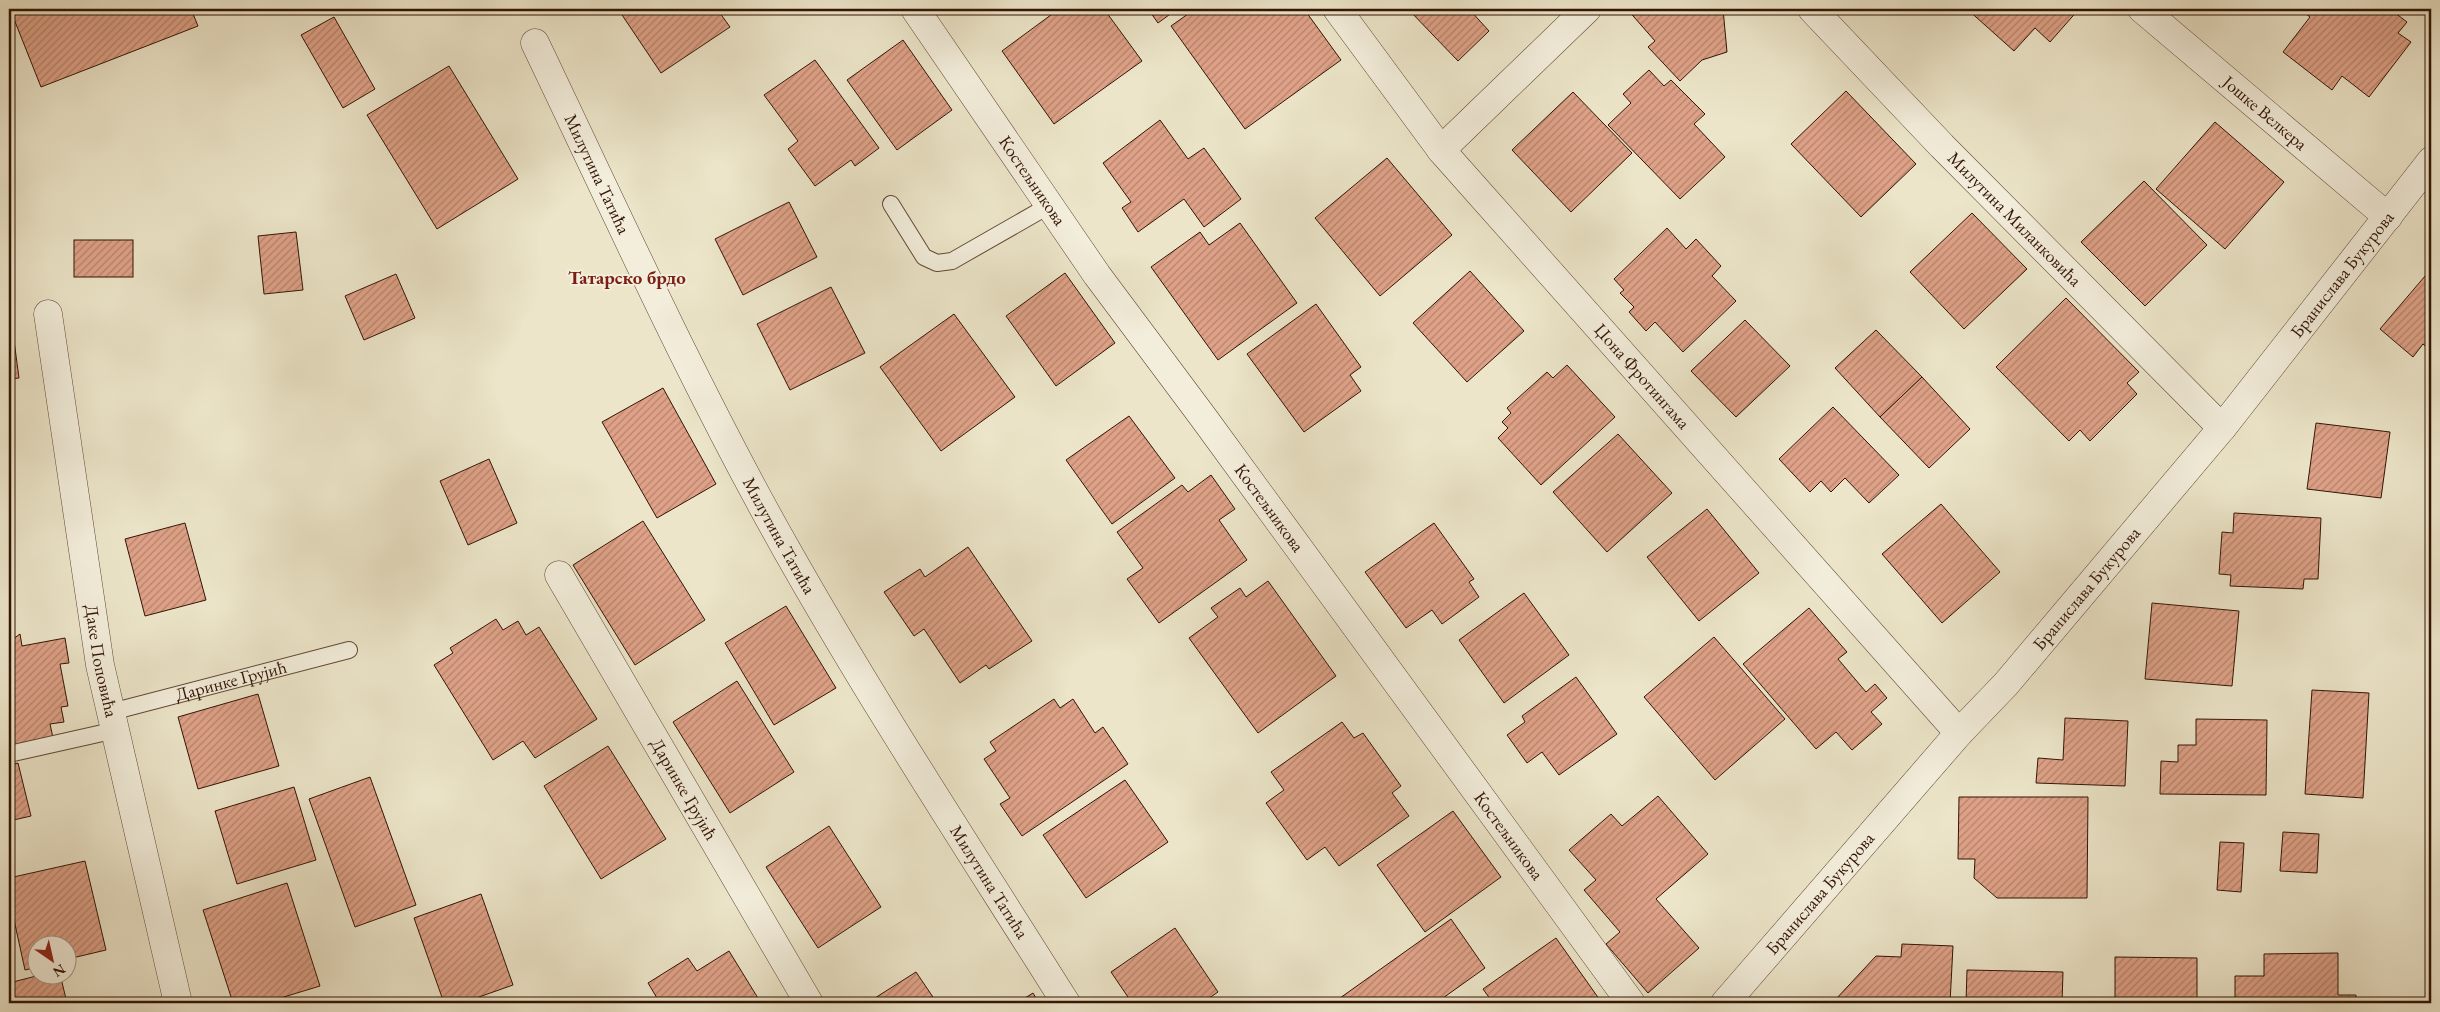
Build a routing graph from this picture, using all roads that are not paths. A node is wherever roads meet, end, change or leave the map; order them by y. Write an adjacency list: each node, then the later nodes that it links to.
1 (915, 9): 10 (street, Костељникова)
2 (1337, 9): 7 (street, Џона Фротингама)
3 (1587, 9): 7 (street)
4 (1812, 9): 13 (street, Милутина Миланковића)
5 (2142, 9): 11 (street, Јошке Велкера)
6 (534, 43): 21 (street, Милутина Татића)
7 (1441, 150): 17 (street, Џона Фротингама)
8 (2431, 161): 11 (street, Бранислава Букурова)
9 (891, 204): 10 (lane)
10 (1050, 204): 22 (street, Костељникова)
11 (2388, 217): 13 (street, Бранислава Букурова)
12 (48, 314): 16 (street, Даке Поповића)
13 (2222, 428): 17 (street, Бранислава Букурова)
14 (558, 575): 20 (street, Даринке Грујић)
15 (349, 650): 16 (lane, Даринке Грујић)
16 (114, 721): 18 (lane, Даринке Грујић); 19 (street, Даке Поповића)
17 (1959, 733): 23 (street, Бранислава Букурова)
18 (9, 754)
19 (178, 1003)
20 (809, 1003)
21 (1066, 1003)
22 (1630, 1003)
23 (1725, 1003)

